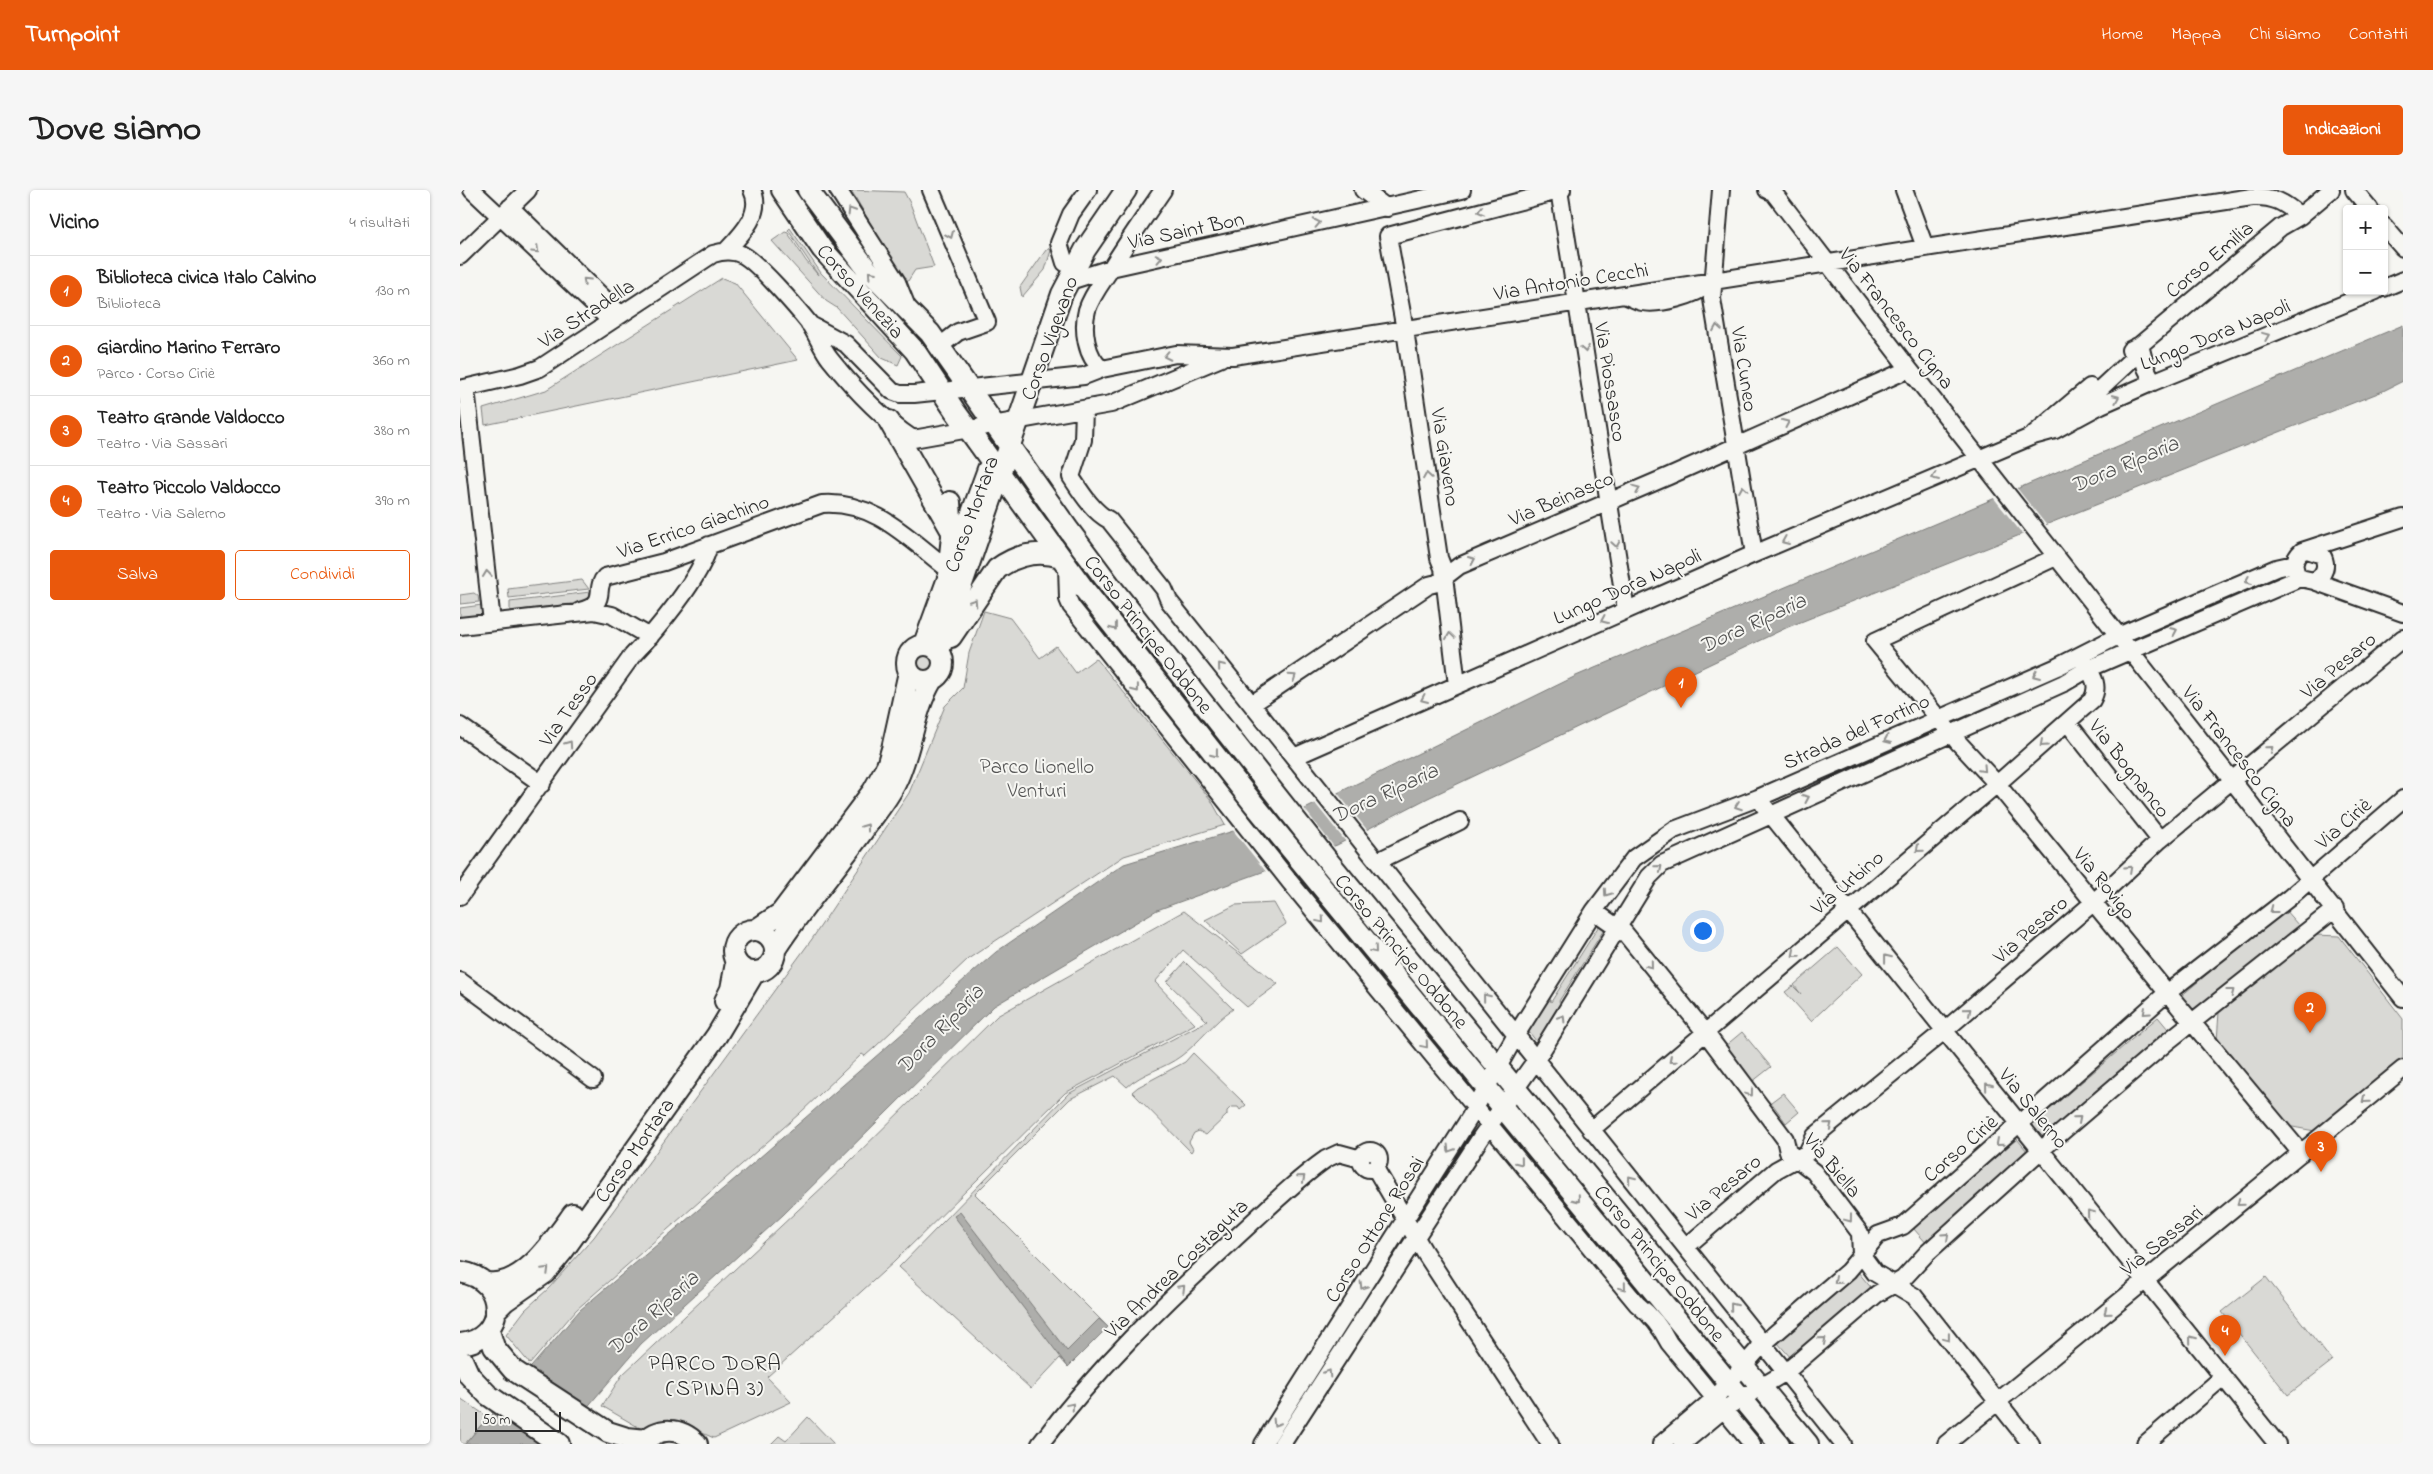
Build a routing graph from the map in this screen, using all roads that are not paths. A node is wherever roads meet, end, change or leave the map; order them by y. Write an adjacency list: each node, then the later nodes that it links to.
1 (472, 190): 21 (street)
2 (528, 190): 21 (street)
3 (752, 190): 26 (street, Via Stradella)
4 (782, 190): 49 (main road, Corso Venezia)
5 (808, 190): 36 (main road, Corso Venezia, one-way to 5)
6 (838, 190): 36 (street, Corso Venezia, one-way to 6)
7 (931, 190): 41 (street, one-way to 41)
8 (1088, 190): 30 (street, Corso Vigevano)
9 (1126, 190): 30 (main road, Corso Vigevano)
10 (1163, 190): 29 (street, Corso Vigevano)
11 (1363, 190): 20 (street)
12 (1462, 190): 20 (street, Via Saint Bon)
13 (1560, 190): 35 (street, Via Piossasco); 39 (street, Via Giaveno, one-way to 39)
14 (1721, 190): 31 (street, Via Cuneo)
15 (1904, 190): 24 (street)
16 (2332, 190): 22 (street, Corso Emilia)
17 (2354, 190): 19 (street)
18 (1771, 191): 28 (street, Via Francesco Cigna)
19 (2367, 205)
20 (1387, 208): 29 (street, Via Saint Bon, one-way to 20)
21 (505, 212): 27 (street); 37 (street)
22 (2300, 216): 24 (street); 40 (street, Corso Emilia)
23 (2388, 231): 25 (street)
24 (1925, 247): 28 (street)
25 (2403, 248)
26 (726, 251): 37 (street, Via Stradella); 38 (street)
27 (460, 256)
28 (1827, 263): 31 (street); 44 (street, Via Francesco Cigna)
29 (1111, 268): 30 (street, Via Saint Bon); 43 (street, Corso Vigevano)
30 (1066, 273): 46 (main road, Corso Vigevano)
31 (1712, 280): 35 (street, Via Antonio Cecchi); 56 (street, Via Cuneo, one-way to 31)
32 (2403, 280): 33 (street)
33 (2388, 286)
34 (2366, 295): 45 (street, Lungo Dora Napoli, one-way to 34)
35 (1582, 298): 39 (street, Via Antonio Cecchi); 59 (street, Via Piossasco, one-way to 59)
36 (909, 314): 41 (main road, Corso Venezia)
37 (616, 318): 48 (street, Via Stradella)
38 (809, 324): 49 (street); 52 (street)
39 (1404, 328): 42 (street, Via Antonio Cecchi); 71 (street, Via Giaveno, one-way to 39)
40 (2140, 345): 45 (street); 51 (street, Corso Emilia); 55 (street, Corso Emilia)
41 (940, 346): 47 (main road, Corso Venezia)
42 (1223, 357): 43 (street, Via Antonio Cecchi, one-way to 43); 50 (street, Via Antonio Cecchi)
43 (1102, 369): 46 (street, Via Antonio Cecchi)
44 (1909, 369): 56 (street, Via Beinasco, one-way to 44); 57 (street, Via Francesco Cigna)
45 (2153, 382): 51 (street, Lungo Dora Napoli, one-way to 45)
46 (1025, 383): 47 (street); 54 (main road)
47 (969, 388): 49 (street); 54 (main road, Corso Venezia)
48 (463, 389): 75 (street, one-way to 48)
49 (941, 391): 53 (main road, Corso Principe Oddone)
50 (1084, 409): 54 (street, Via Antonio Cecchi); 84 (street, Corso Principe Oddone, one-way to 50)
51 (2073, 420): 55 (street, Corso Emilia)
52 (889, 422): 53 (street); 62 (main road)
53 (968, 430): 54 (street, Via Antonio Cecchi); 58 (main road, Corso Principe Oddone)
54 (1006, 430): 58 (main road); 118 (main road, Corso Principe Oddone)
55 (2033, 436): 57 (street, Corso Emilia)
56 (1736, 445): 59 (street, Via Beinasco, one-way to 56); 66 (street, Via Cuneo, one-way to 56)
57 (1984, 464): 66 (street, Lungo Dora Napoli, one-way to 66); 67 (street, Via Francesco Cigna)
58 (995, 468): 68 (main road, Corso Principe Oddone); 81 (main road, Corso Mortara)
59 (1608, 500): 71 (street, Via Beinasco, one-way to 59); 72 (street, Via Piossasco, one-way to 72)
60 (950, 502): 62 (main road)
61 (2403, 518): 63 (street)
62 (952, 533): 69 (main road)
63 (2340, 539): 65 (street); 70 (street)
64 (709, 545): 69 (street, Via Errico Giachino); 73 (street, Via Errico Giachino); 78 (street, Via Tesso)
65 (2307, 550): 70 (street); 70 (street)
66 (1754, 554): 72 (street, Lungo Dora Napoli)
67 (2056, 557): 77 (street, Via Francesco Cigna); 85 (street, Via Rovigo)
68 (1064, 562): 81 (main road, one-way to 68); 121 (main road, Corso Principe Oddone, one-way to 121); 123 (street, Corso Principe Oddone, one-way to 123)
69 (948, 569): 81 (main road)
70 (2312, 572): 74 (street); 77 (street, Strada del Fortino, one-way to 77); 80 (street, Strada del Fortino, one-way to 70)
71 (1443, 579): 83 (street, Via Giaveno, one-way to 71); 84 (street, Via Beinasco, one-way to 71)
72 (1626, 610): 83 (street, Lungo Dora Napoli, one-way to 83)
73 (580, 611): 75 (street, Via Errico Giachino); 78 (street, Via Errico Giachino)
74 (2403, 614)
75 (492, 622): 76 (street, Via Errico Giachino)
76 (460, 626)
77 (2118, 636): 80 (street, Via Francesco Cigna); 82 (street, Strada del Fortino)
78 (650, 637): 91 (street, Via Tesso, one-way to 78)
79 (2403, 638): 90 (street, Via Pesaro, one-way to 79)
80 (2130, 651): 82 (street, Strada del Fortino); 90 (street, Via Francesco Cigna)
81 (925, 656): 106 (main road, Corso Mortara); 107 (main road, one-way to 81)
82 (2084, 662): 85 (street, Strada del Fortino, one-way to 85); 86 (street, Via Urbino); 88 (street, Strada del Fortino)
83 (1457, 684): 89 (street, Lungo Dora Napoli, one-way to 89)
84 (1252, 704): 89 (street, Corso Principe Oddone)
85 (1938, 717): 88 (street, Via Rovigo); 93 (street, Strada del Fortino, one-way to 93)
86 (2067, 722): 92 (street, Via Urbino, one-way to 92); 97 (street, Via Bognanco)
87 (460, 726): 91 (street)
88 (1950, 732): 92 (street, Via Rovigo, one-way to 92); 95 (street, Strada del Fortino, one-way to 88)
89 (1294, 757): 98 (street, Corso Principe Oddone)
90 (2233, 780): 97 (street, Via Pesaro); 99 (street, Via Francesco Cigna)
91 (542, 784): 100 (street, Via Tesso)
92 (1998, 784): 101 (street, Via Rovigo); 102 (street, Via Urbino, one-way to 102)
93 (1758, 798): 95 (street, Via Salerno); 104 (street, Strada del Fortino, one-way to 104)
94 (2403, 799): 99 (street, Via Ciriè)
95 (1770, 815): 102 (street, Via Salerno); 105 (street, Strada del Fortino, one-way to 95)
96 (1460, 821): 98 (street)
97 (2160, 840): 101 (street, Via Pesaro, one-way to 97)
98 (1378, 861): 116 (street, Corso Principe Oddone, one-way to 98)
99 (2311, 880): 103 (street, Via Francesco Cigna); 112 (street, Corso Ciriè, one-way to 112)
100 (460, 896)
101 (2094, 902): 112 (street, Via Rovigo); 114 (street, Via Pesaro, one-way to 101)
102 (1848, 909): 114 (street, Via Salerno, one-way to 102); 115 (street, Via Urbino, one-way to 115)
103 (2335, 909): 111 (street, Via Francesco Cigna); 113 (street, one-way to 103)
104 (1594, 911): 105 (street, Via Biella); 116 (street, Strada del Fortino)
105 (1619, 928): 115 (street, Via Biella, one-way to 115); 117 (street, Strada del Fortino, one-way to 105)
106 (757, 929): 107 (main road); 108 (main road)
107 (776, 948): 109 (main road)
108 (736, 963): 109 (main road); 137 (main road, Corso Mortara)
109 (754, 972): 139 (main road, Corso Mortara, one-way to 109)
110 (460, 981): 120 (street)
111 (2402, 992)
112 (2167, 993): 113 (street, Via Rovigo); 126 (street, Corso Ciriè, one-way to 126)
113 (2192, 1022): 128 (street, one-way to 113); 129 (street, Via Rovigo)
114 (1944, 1031): 126 (street, Via Salerno, one-way to 114); 130 (street, Via Pesaro, one-way to 114)
115 (1705, 1032): 127 (street, Via Urbino, one-way to 127); 130 (street, Via Biella, one-way to 130)
116 (1516, 1035): 117 (street, Corso Principe Oddone); 118 (street, Corso Ottone Rosai)
117 (1536, 1060): 122 (street, Corso Ottone Rosai); 127 (street, Corso Principe Oddone)
118 (1498, 1067): 121 (street, Corso Ottone Rosai); 122 (main road, Corso Principe Oddone)
119 (2403, 1069): 129 (street, Via Sassari, one-way to 129)
120 (593, 1079)
121 (1486, 1088): 123 (street, Corso Ottone Rosai); 124 (main road, Corso Principe Oddone)
122 (1516, 1088): 124 (street, Corso Ottone Rosai); 144 (main road, Corso Principe Oddone)
123 (1476, 1107): 125 (street, Corso Principe Oddone); 131 (street, Corso Ottone Rosai, one-way to 131)
124 (1502, 1107): 125 (street, Corso Ottone Rosai); 147 (main road, Corso Principe Oddone, one-way to 147)
125 (1490, 1124): 132 (street, Corso Ottone Rosai); 151 (street, Corso Principe Oddone, one-way to 151)
126 (2019, 1125): 128 (street, Via Salerno); 134 (street, Corso Ciriè, one-way to 134)
127 (1591, 1130): 133 (street, Corso Principe Oddone, one-way to 127)
128 (2041, 1150): 136 (street, Via Salerno, one-way to 128); 138 (street, one-way to 128)
129 (2302, 1153): 136 (street, Via Sassari, one-way to 136)
130 (1796, 1158): 133 (street, Via Pesaro); 134 (street, Via Biella, one-way to 134)
131 (1406, 1219): 132 (street); 155 (street, Via Andrea Costaguta, one-way to 131); 156 (street, Corso Ottone Rosai, one-way to 156)
132 (1416, 1238): 157 (street, Corso Ottone Rosai, one-way to 132); 158 (street)
133 (1686, 1247): 142 (street, Corso Principe Oddone, one-way to 133)
134 (1861, 1254): 138 (street, Via Biella); 142 (street, Corso Ciriè, one-way to 142)
135 (460, 1272): 137 (main road)
136 (2145, 1281): 146 (street, Via Salerno, one-way to 136); 150 (street, Via Sassari, one-way to 150)
137 (487, 1283): 139 (main road)
138 (1896, 1284): 145 (street, one-way to 138); 150 (street, Via Biella, one-way to 150)
139 (495, 1311): 140 (main road)
140 (488, 1330): 141 (main road); 152 (main road)
141 (460, 1344)
142 (1763, 1344): 144 (street, Corso Ciriè); 145 (street, Corso Principe Oddone)
143 (462, 1366): 153 (main road)
144 (1744, 1366): 147 (street, Corso Ciriè); 148 (main road, Corso Principe Oddone)
145 (1786, 1372): 148 (street); 164 (street, Corso Principe Oddone)
146 (2223, 1377): 167 (street); 168 (street, Via Salerno)
147 (1728, 1383): 149 (main road, Corso Principe Oddone); 151 (street, Corso Ciriè)
148 (1761, 1386): 149 (street); 163 (main road, Corso Principe Oddone)
149 (1741, 1398): 151 (street); 162 (main road, Corso Principe Oddone)
150 (1998, 1402): 165 (street, Via Sassari); 166 (street, Via Biella)
151 (1719, 1403): 159 (street); 160 (street); 161 (street, Corso Principe Oddone)
152 (644, 1442): 154 (main road)
153 (559, 1444)
154 (697, 1444)
155 (1040, 1444)
156 (1264, 1444)
157 (1282, 1444)
158 (1550, 1444)
159 (1661, 1444)
160 (1682, 1444)
161 (1752, 1444)
162 (1779, 1444)
163 (1808, 1444)
164 (1843, 1444)
165 (1946, 1444)
166 (2031, 1444)
167 (2145, 1444)
168 (2277, 1444)

